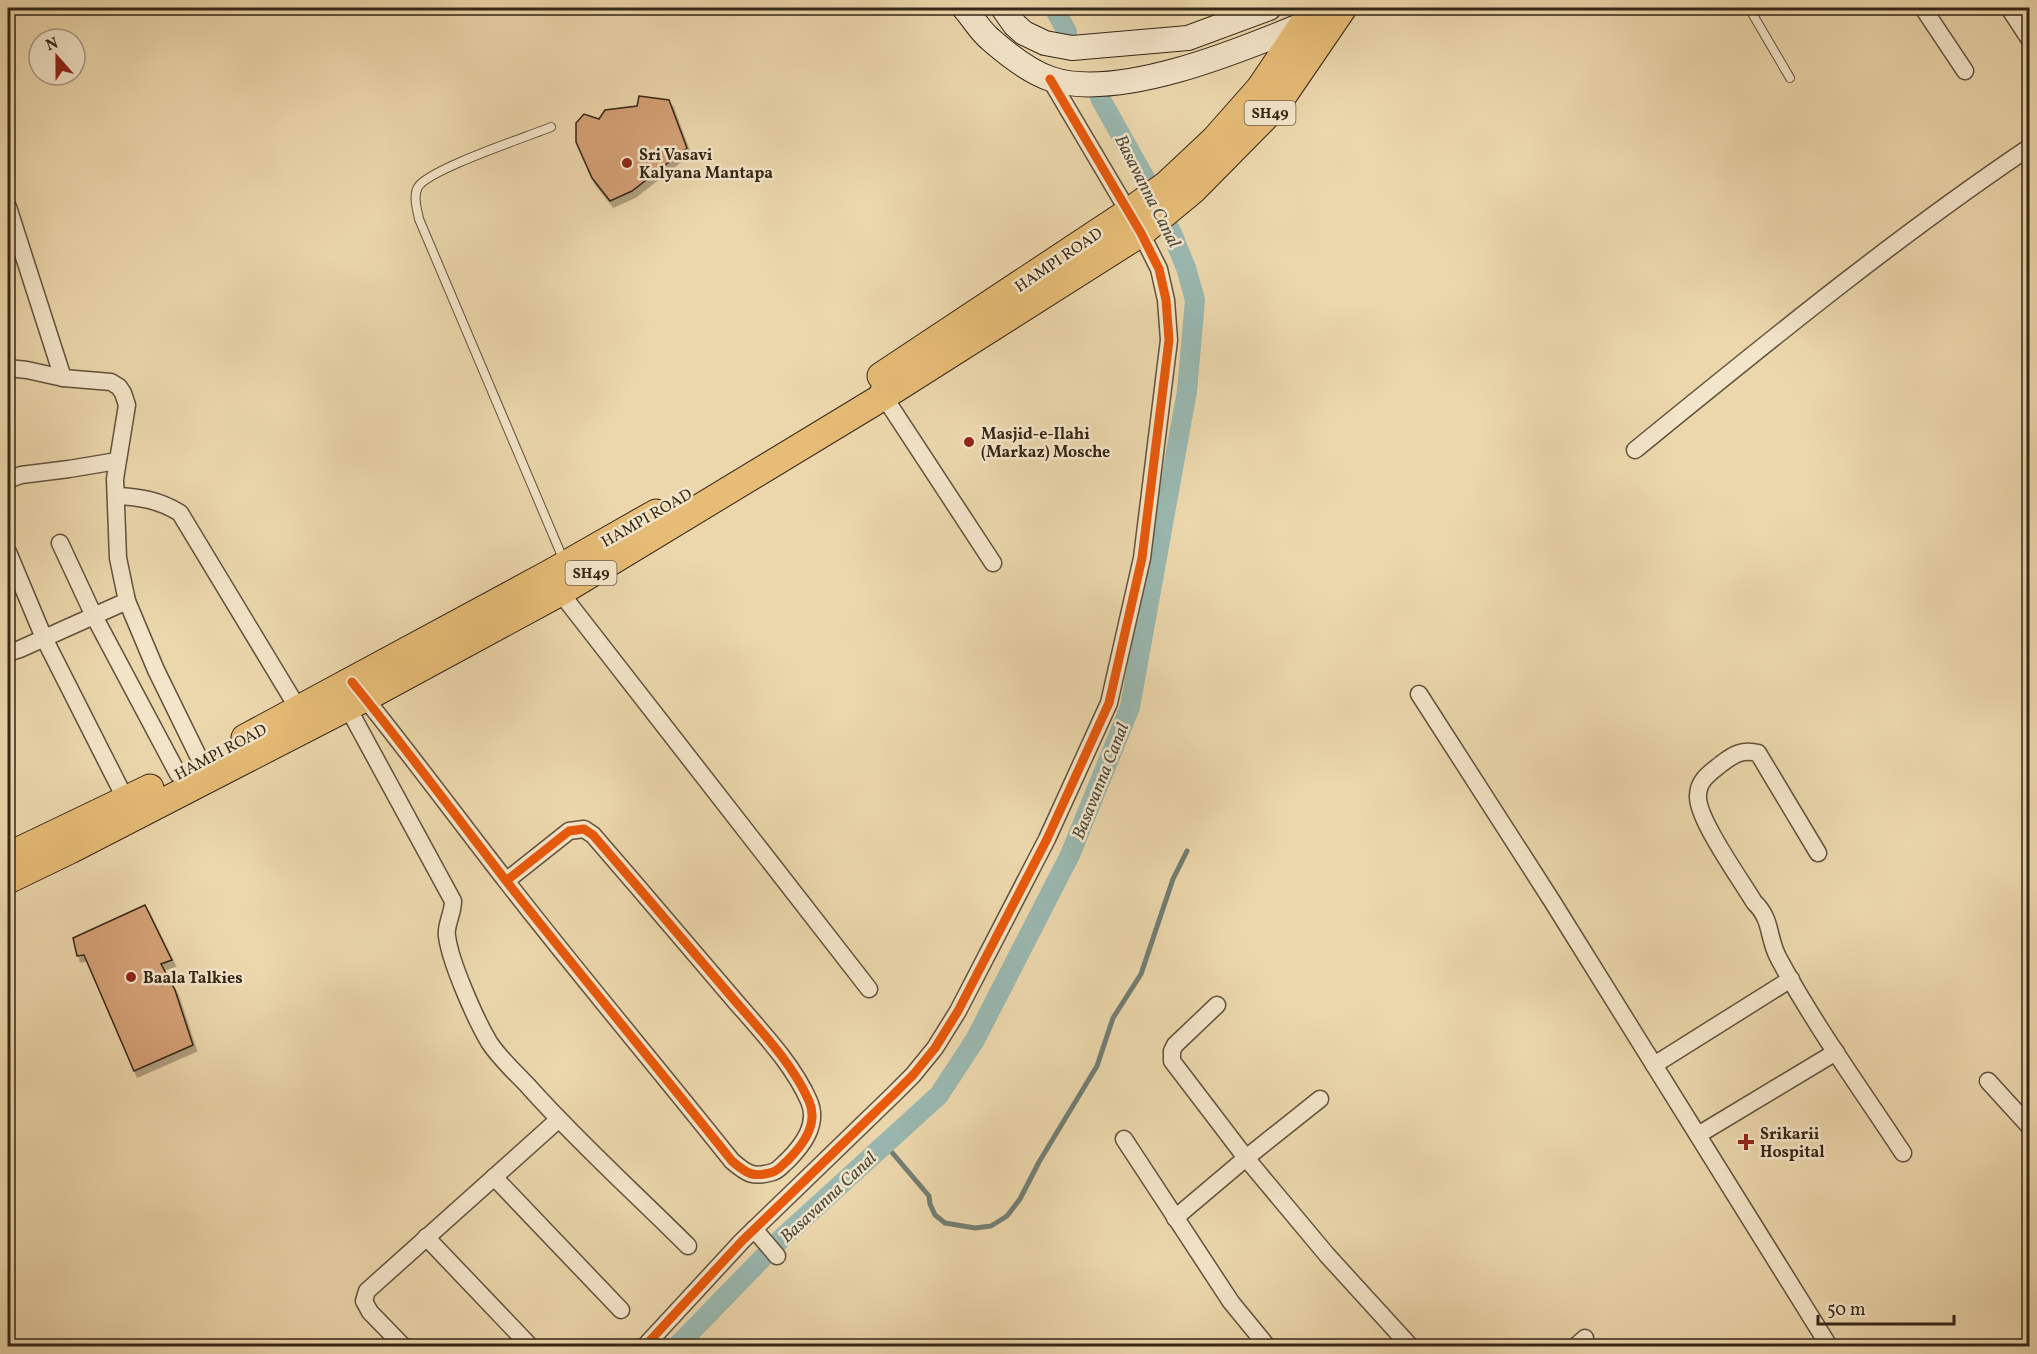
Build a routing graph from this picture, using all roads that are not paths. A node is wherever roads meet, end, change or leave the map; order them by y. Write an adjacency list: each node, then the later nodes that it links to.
1 (964, 8): 12 (main road)
2 (1003, 8): 3 (main road)
3 (1269, 8)
4 (1343, 8): 15 (main road, SH49)
5 (1749, 8): 11 (lane)
6 (1923, 8): 10 (street)
7 (2009, 8): 9 (street)
8 (1308, 16): 12 (main road); 15 (main road, SH49)
9 (2030, 40)
10 (1965, 71)
11 (1790, 78)
12 (1050, 79): 17 (street)
13 (551, 127): 28 (lane)
14 (2030, 147): 21 (street)
15 (1172, 194): 17 (main road, SH49)
16 (8, 207): 19 (street)
17 (1139, 220): 20 (main road, HAMPI ROAD / SH49); 57 (street)
18 (8, 368): 19 (street)
19 (63, 378): 22 (street)
20 (879, 389): 27 (street); 28 (main road, HAMPI ROAD / SH49)
21 (1635, 450)
22 (117, 461): 23 (street); 24 (street)
23 (8, 480)
24 (116, 496): 29 (street); 35 (street)
25 (60, 543): 30 (street)
26 (8, 552): 31 (street)
27 (993, 563)
28 (557, 577): 34 (main road, HAMPI ROAD / SH49); 43 (street)
29 (127, 601): 30 (street); 36 (street)
30 (94, 616): 31 (street); 36 (street)
31 (44, 638): 32 (street); 37 (street)
32 (8, 652)
33 (1419, 694): 46 (street)
34 (355, 695): 35 (main road, HAMPI ROAD / SH49); 40 (main road, SH49); 41 (street); 49 (street)
35 (299, 710): 36 (main road, HAMPI ROAD / SH49)
36 (189, 768): 37 (main road, HAMPI ROAD / SH49)
37 (126, 800): 39 (main road, HAMPI ROAD / SH49)
38 (1818, 853): 42 (street)
39 (8, 856)
40 (8, 879)
41 (506, 881): 41 (street)
42 (1791, 979): 45 (street); 46 (street)
43 (869, 989)
44 (1217, 1005): 54 (street)
45 (1836, 1052): 51 (street); 53 (street)
46 (1654, 1065): 51 (street)
47 (1988, 1081): 50 (street)
48 (1320, 1099): 54 (street)
49 (559, 1119): 55 (street); 59 (street)
50 (2030, 1127)
51 (1698, 1135): 67 (street)
52 (1124, 1139): 56 (street)
53 (1903, 1153)
54 (1246, 1158): 56 (street); 66 (street)
55 (494, 1177): 58 (street); 61 (street)
56 (1175, 1218): 65 (street)
57 (758, 1233): 60 (street); 64 (street)
58 (426, 1237): 62 (street); 63 (street)
59 (688, 1246)
60 (777, 1256)
61 (621, 1310)
62 (403, 1347)
63 (530, 1347)
64 (645, 1347)
65 (1267, 1347)
66 (1410, 1347)
67 (1829, 1347)

